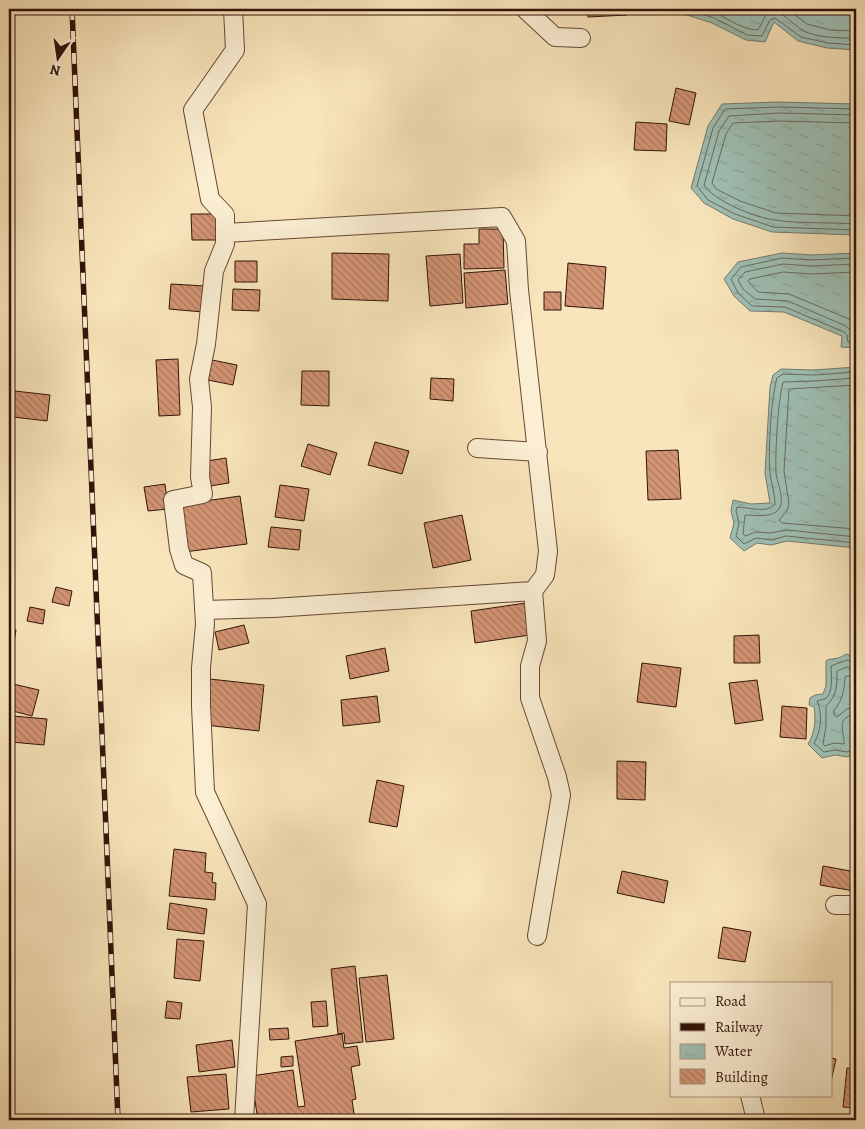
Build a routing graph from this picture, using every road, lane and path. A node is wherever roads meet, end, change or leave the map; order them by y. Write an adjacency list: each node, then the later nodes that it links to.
1 (233, 9): 4 (street)
2 (525, 9): 3 (street)
3 (581, 38)
4 (225, 233): 6 (street); 8 (street)
5 (477, 448): 6 (street)
6 (538, 452): 7 (street)
7 (533, 591): 8 (street); 11 (street)
8 (204, 610): 13 (street)
9 (835, 905): 10 (street)
10 (856, 905)
11 (537, 936)
12 (750, 1096): 14 (street)
13 (244, 1120)
14 (756, 1120)

